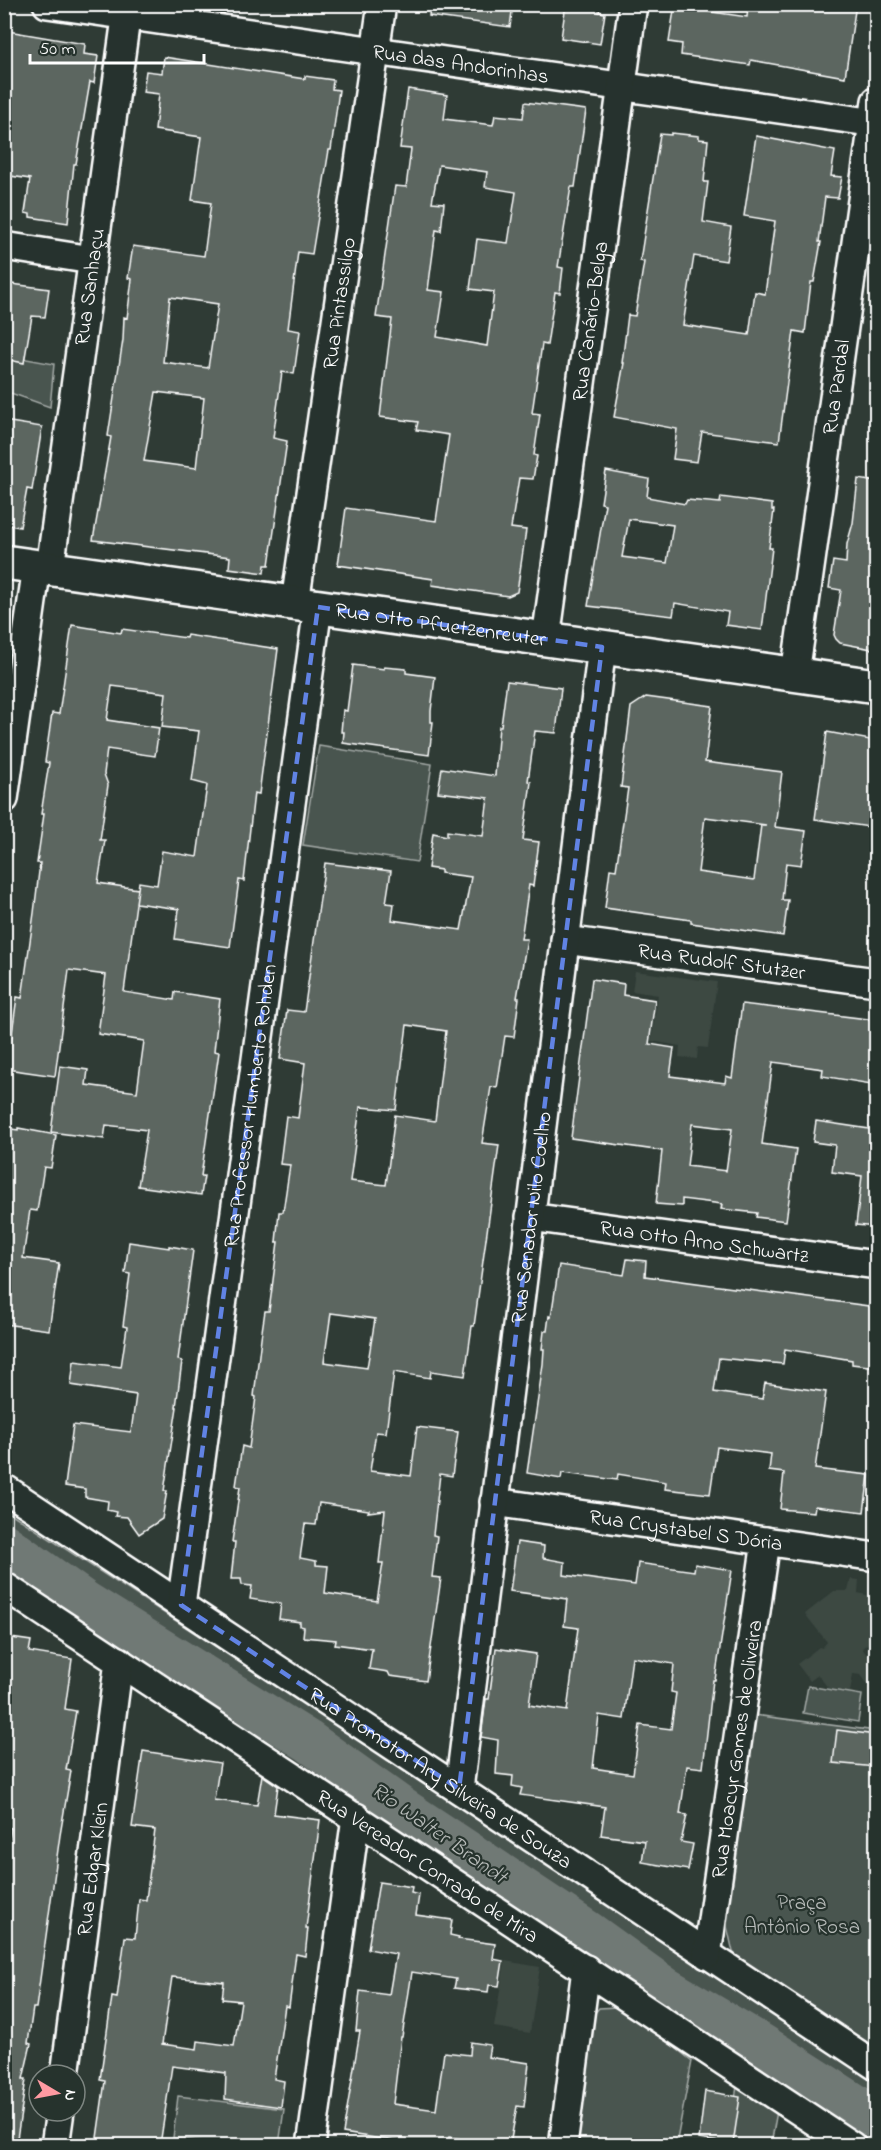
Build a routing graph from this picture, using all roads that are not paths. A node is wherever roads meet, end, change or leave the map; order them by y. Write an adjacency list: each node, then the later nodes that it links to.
1 (47, 4): 4 (street, Rua das Andorinhas)
2 (382, 4): 5 (street, Rua Pintassilgo)
3 (633, 4): 6 (street, Rua Canário-Belga)
4 (127, 10): 5 (street, Rua das Andorinhas); 9 (street, Rua Sanhaçu)
5 (375, 51): 6 (street, Rua das Andorinhas); 12 (street, Rua Pintassilgo)
6 (622, 87): 7 (street, Rua das Andorinhas); 13 (street, Rua Canário-Belga)
7 (875, 116): 15 (street, Rua Pardal)
8 (4, 246): 9 (street)
9 (92, 260): 11 (street, Rua Sanhaçu)
10 (4, 562): 11 (main road, Rua Otto Pfuetzenreuter)
11 (43, 567): 12 (main road, Rua Otto Pfuetzenreuter); 17 (street, Rua Sanhaçu)
12 (307, 605): 13 (main road, Rua Otto Pfuetzenreuter); 27 (street, Rua Professor Humberto Rohden)
13 (546, 639): 14 (main road, Rua Otto Pfuetzenreuter)
14 (602, 647): 15 (main road, Rua Otto Pfuetzenreuter); 18 (street, Rua Senador Nilo Coelho)
15 (795, 674): 16 (main road, Rua Otto Pfuetzenreuter)
16 (876, 686)
17 (4, 799)
18 (565, 940): 19 (street, Rua Rudolf Stutzer); 20 (street, Rua Senador Nilo Coelho)
19 (876, 982)
20 (530, 1217): 21 (street, Rua Otto Arno Schwartz); 23 (street, Rua Senador Nilo Coelho)
21 (876, 1265)
22 (4, 1488): 27 (street, Rua Promotor Ary Silveira de Souza)
23 (494, 1502): 24 (street, Rua Crystabel S Dória); 29 (street, Rua Senador Nilo Coelho)
24 (766, 1541): 25 (street, Rua Crystabel S Dória); 31 (street, Rua Moacyr Gomes de Oliveira)
25 (876, 1557)
26 (4, 1586): 28 (street, Rua Vereador Conrado de Mira)
27 (181, 1605): 29 (street, Rua Promotor Ary Silveira de Souza)
28 (119, 1661): 30 (street, Rua Vereador Conrado de Mira); 33 (street, Rua Edgar Klein)
29 (459, 1789): 31 (street, Rua Promotor Ary Silveira de Souza)
30 (356, 1817): 32 (street, Rua Vereador Conrado de Mira); 37 (street)
31 (708, 1955): 34 (street, Rua Promotor Ary Silveira de Souza)
32 (586, 1969): 38 (street); 39 (street, Rua Vereador Conrado de Mira)
33 (66, 2063)
34 (876, 2066)
35 (58, 2123): 36 (street)
36 (55, 2145)
37 (311, 2145)
38 (563, 2145)
39 (852, 2145)

